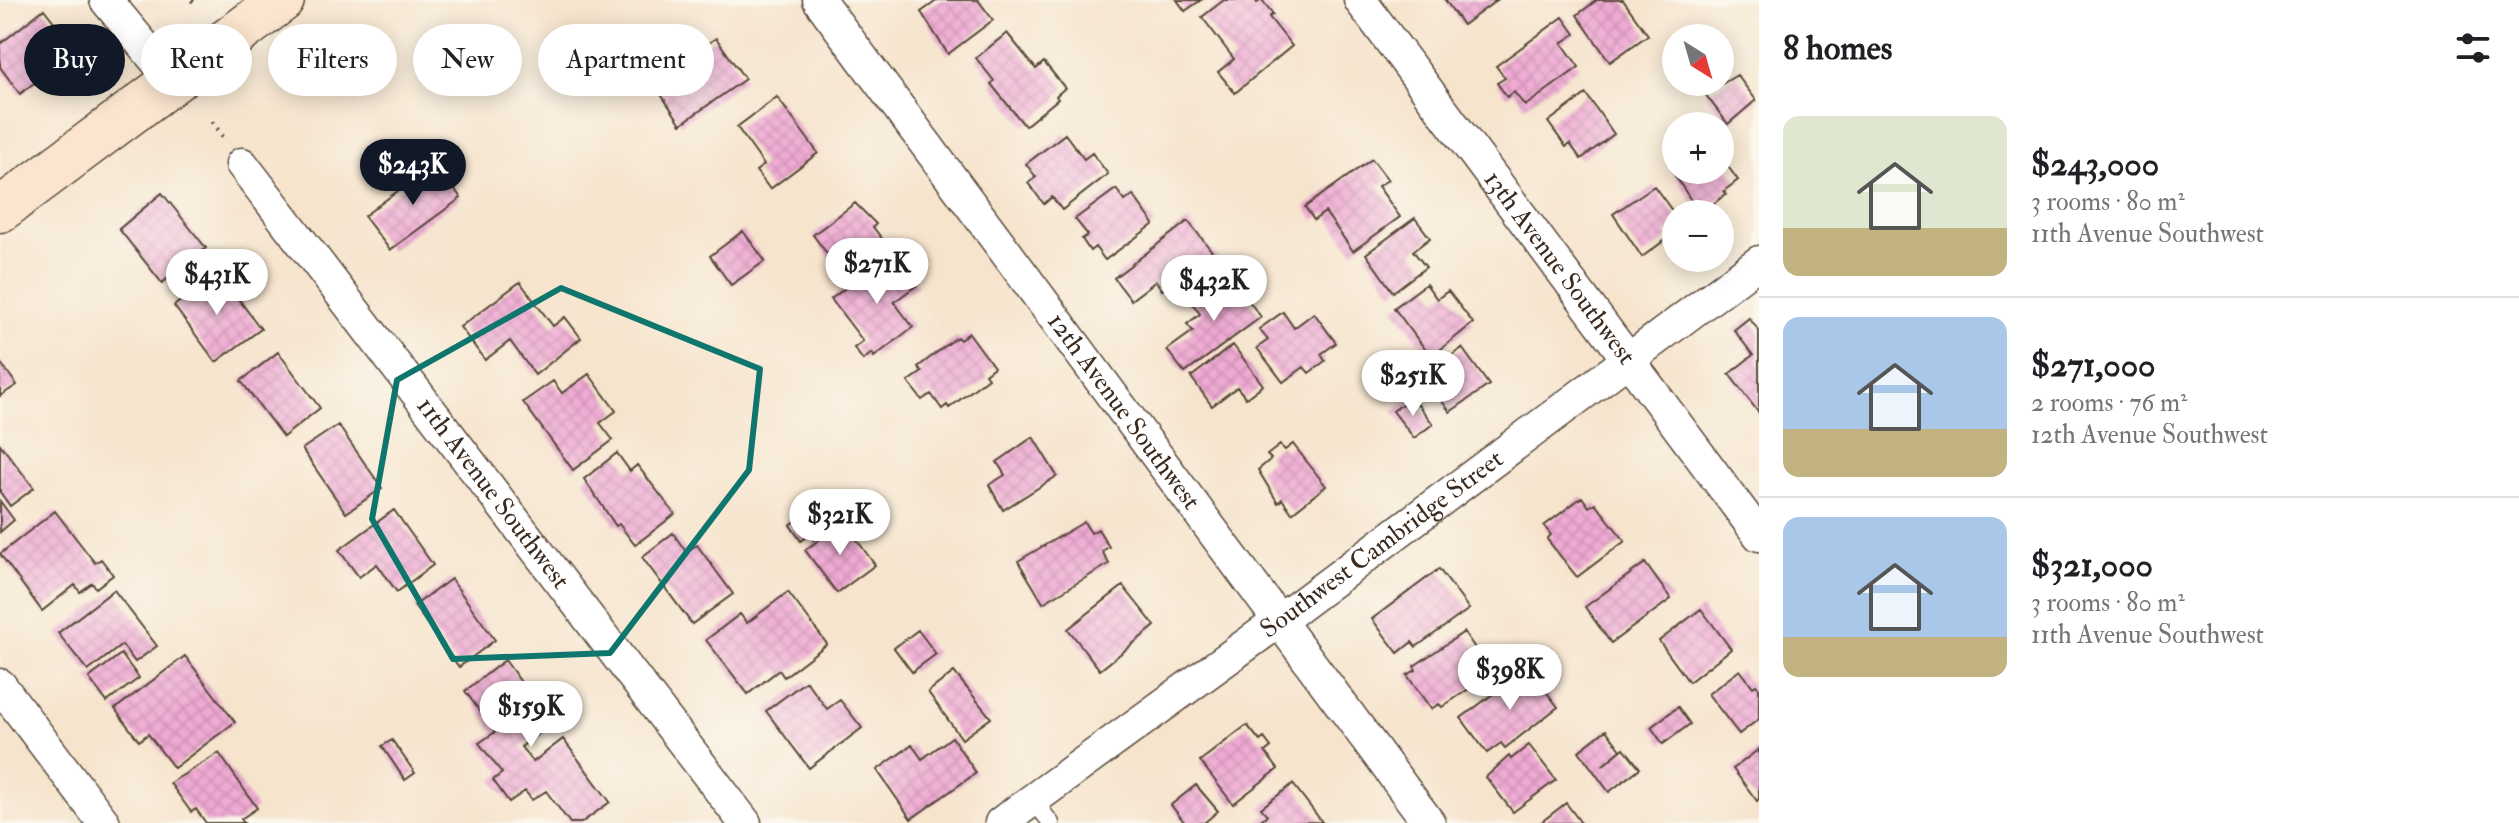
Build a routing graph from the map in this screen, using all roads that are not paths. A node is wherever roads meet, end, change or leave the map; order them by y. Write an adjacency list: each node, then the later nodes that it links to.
1 (106, 0): 6 (street)
2 (282, 0): 5 (main road)
3 (819, 0): 13 (street, 12th Avenue Southwest)
4 (1360, 0): 11 (street, 13th Avenue Southwest)
5 (250, 24)
6 (141, 42)
7 (153, 96): 9 (main road)
8 (242, 164): 17 (street, 11th Avenue Southwest)
9 (0, 210)
10 (1759, 262): 11 (street, Southwest Cambridge Street)
11 (1628, 358): 12 (street, 13th Avenue Southwest); 13 (street, Southwest Cambridge Street)
12 (1759, 535)
13 (1279, 621): 15 (street, Southwest Cambridge Street); 19 (street, 12th Avenue Southwest)
14 (0, 685): 16 (street)
15 (1042, 811): 18 (street, Southwest Cambridge Street)
16 (104, 823)
17 (745, 823)
18 (1001, 823)
19 (1429, 823)

